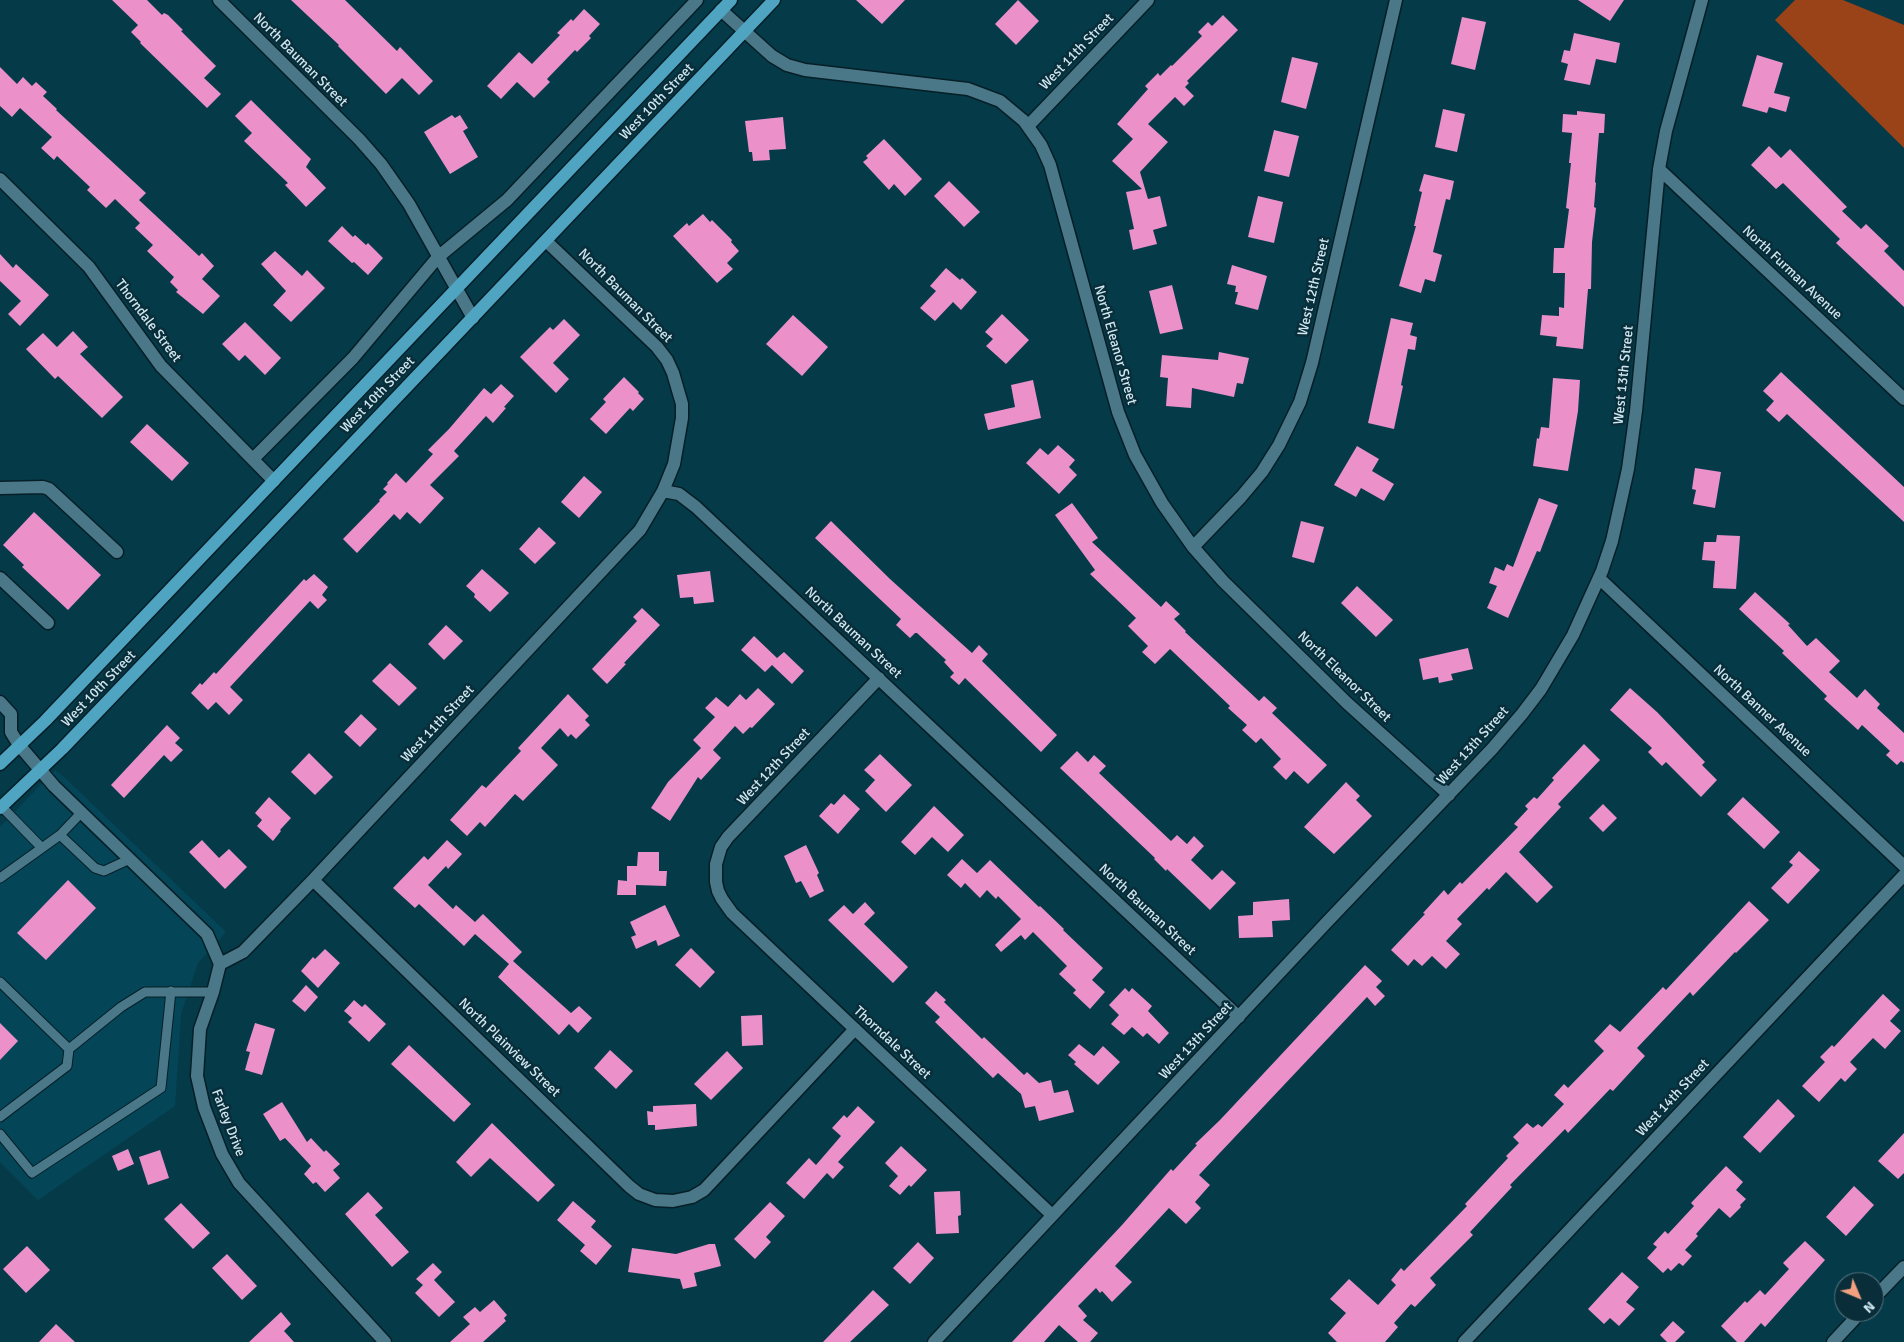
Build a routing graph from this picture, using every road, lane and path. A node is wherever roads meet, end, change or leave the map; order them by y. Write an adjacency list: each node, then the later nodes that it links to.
1 (219, 0): 14 (street, North Bauman Street)
2 (697, 0): 14 (street)
3 (730, 0): 8 (main road, West 10th Street)
4 (774, 0): 9 (main road, West 10th Street)
5 (1148, 0): 10 (street, West 11th Street)
6 (1396, 0): 22 (street, West 12th Street)
7 (1702, 0): 11 (street, West 13th Street)
8 (721, 10): 9 (street, North Eleanor Street); 15 (main road, West 10th Street)
9 (744, 32): 10 (street, North Eleanor Street); 13 (main road, West 10th Street)
10 (1028, 126): 22 (street, North Eleanor Street)
11 (1659, 169): 17 (street, North Furman Avenue); 25 (street, West 13th Street)
12 (0, 179): 18 (street, Thorndale Street)
13 (546, 240): 16 (main road, West 10th Street); 21 (street, North Bauman Street)
14 (438, 257): 15 (street, North Bauman Street); 18 (street)
15 (456, 288): 16 (street, North Bauman Street); 19 (main road, West 10th Street)
16 (472, 318): 32 (main road, West 10th Street)
17 (1904, 400)
18 (253, 459): 19 (street, Thorndale Street)
19 (274, 480): 30 (main road, West 10th Street)
20 (0, 488): 23 (street)
21 (663, 491): 27 (street, North Bauman Street); 42 (street, West 11th Street)
22 (1193, 547): 33 (street, North Eleanor Street)
23 (117, 552)
24 (0, 578): 26 (street)
25 (1599, 578): 33 (street, West 13th Street); 39 (street, North Banner Avenue)
26 (48, 623)
27 (879, 678): 43 (street, West 12th Street); 48 (street, North Bauman Street)
28 (0, 702): 29 (street)
29 (5, 730): 30 (street)
30 (20, 745): 31 (main road, West 10th Street); 32 (street)
31 (0, 764)
32 (40, 770): 34 (main road, West 10th Street); 35 (street)
33 (1449, 794): 48 (street, West 13th Street)
34 (1, 807): 37 (lane)
35 (81, 813): 36 (lane); 38 (street)
36 (60, 835): 37 (lane); 38 (lane)
37 (42, 848): 41 (lane)
38 (130, 860): 44 (street)
39 (1904, 866)
40 (1904, 875): 59 (street, West 14th Street)
41 (0, 878)
42 (313, 880): 44 (street, West 11th Street); 49 (street, North Plainview Street)
43 (717, 888): 49 (street, Thorndale Street)
44 (220, 964): 47 (street, Farley Drive)
45 (0, 982): 50 (lane)
46 (171, 991): 47 (lane); 50 (lane); 52 (lane)
47 (213, 992): 57 (street, Farley Drive)
48 (1239, 1017): 53 (street, West 13th Street)
49 (855, 1029): 53 (street, Thorndale Street)
50 (69, 1049): 51 (lane)
51 (0, 1117)
52 (0, 1134)
53 (1052, 1215): 58 (street, West 13th Street)
54 (1904, 1266): 55 (street)
55 (1884, 1287)
56 (1852, 1322): 60 (street)
57 (385, 1342)
58 (934, 1342)
59 (1464, 1342)
60 (1833, 1342)

